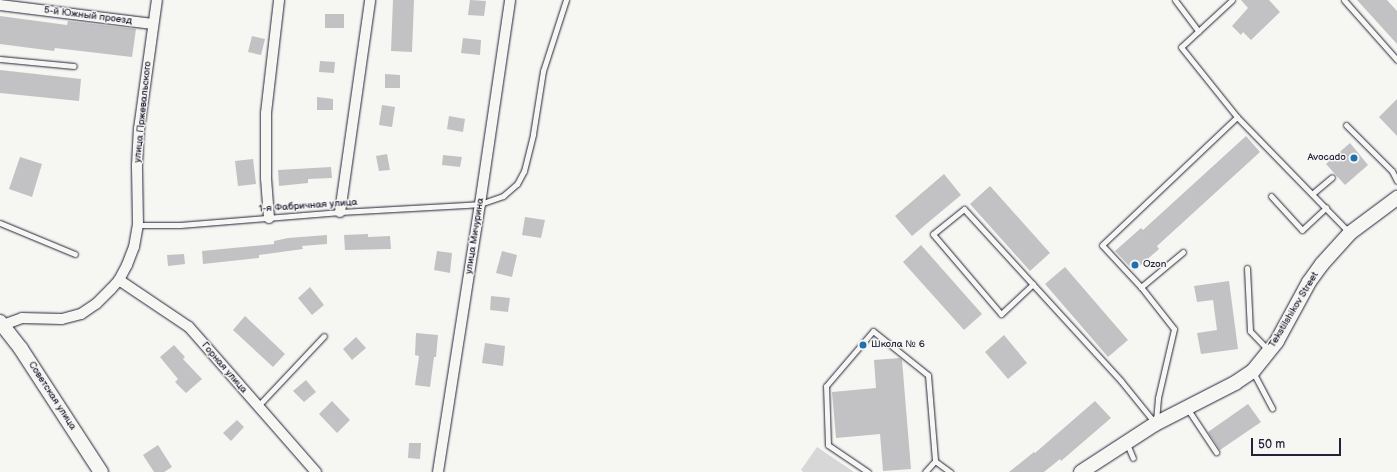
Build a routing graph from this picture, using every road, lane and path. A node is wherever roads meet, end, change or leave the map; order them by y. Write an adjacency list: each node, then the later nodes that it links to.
1 (157, 0): 10 (street, улица Пржевальского)
2 (279, 0): 25 (street)
3 (370, 0): 24 (street)
4 (510, 0): 22 (street, улица Мичурина)
5 (566, 0): 22 (lane, 1-я Фабричная улица)
6 (1175, 0): 11 (lane)
7 (1232, 0): 11 (lane)
8 (1344, 0): 13 (lane)
9 (0, 5): 10 (street, 5-й Южный проезд)
10 (153, 24): 27 (street, улица Пржевальского)
11 (1198, 31): 15 (lane)
12 (0, 59): 14 (lane)
13 (1397, 60)
14 (74, 66)
15 (1237, 117): 19 (lane); 34 (lane)
16 (1346, 125): 18 (lane)
17 (1332, 177): 19 (lane)
18 (1397, 181)
19 (1312, 194): 23 (lane)
20 (1271, 196): 23 (lane)
21 (1397, 198): 28 (main road, Tekstilshikov Street)
22 (480, 204): 24 (lane, 1-я Фабричная улица); 49 (street, улица Мичурина)
23 (1326, 208): 28 (lane)
24 (340, 212): 25 (lane, 1-я Фабричная улица)
25 (269, 218): 27 (lane, 1-я Фабричная улица)
26 (0, 223): 30 (lane)
27 (138, 226): 32 (street, улица Пржевальского)
28 (1350, 233): 37 (main road, Tekstilshikov Street)
29 (1183, 252): 34 (lane)
30 (75, 254)
31 (1247, 268): 37 (lane)
32 (119, 280): 35 (street, улица Пржевальского); 39 (street, Горная улица)
33 (1033, 284): 33 (lane); 42 (lane)
34 (1141, 287): 42 (lane)
35 (1, 324): 47 (main road, Советская улица)
36 (324, 336): 39 (lane)
37 (1269, 352): 38 (main road, Tekstilshikov Street)
38 (1253, 371): 40 (main road, Tekstilshikov Street); 41 (lane)
39 (257, 407): 48 (street, Горная улица)
40 (1187, 407): 42 (main road, Tekstilshikov Street); 44 (lane)
41 (1272, 408)
42 (1155, 424): 43 (main road, Tekstilshikov Street)
43 (1126, 442): 45 (lane); 53 (main road, Tekstilshikov Street)
44 (1216, 452)
45 (1133, 458)
46 (935, 461): 50 (lane); 51 (lane); 52 (lane)
47 (101, 472)
48 (316, 472)
49 (438, 472)
50 (868, 472)
51 (924, 472)
52 (950, 472)
53 (1081, 472)

